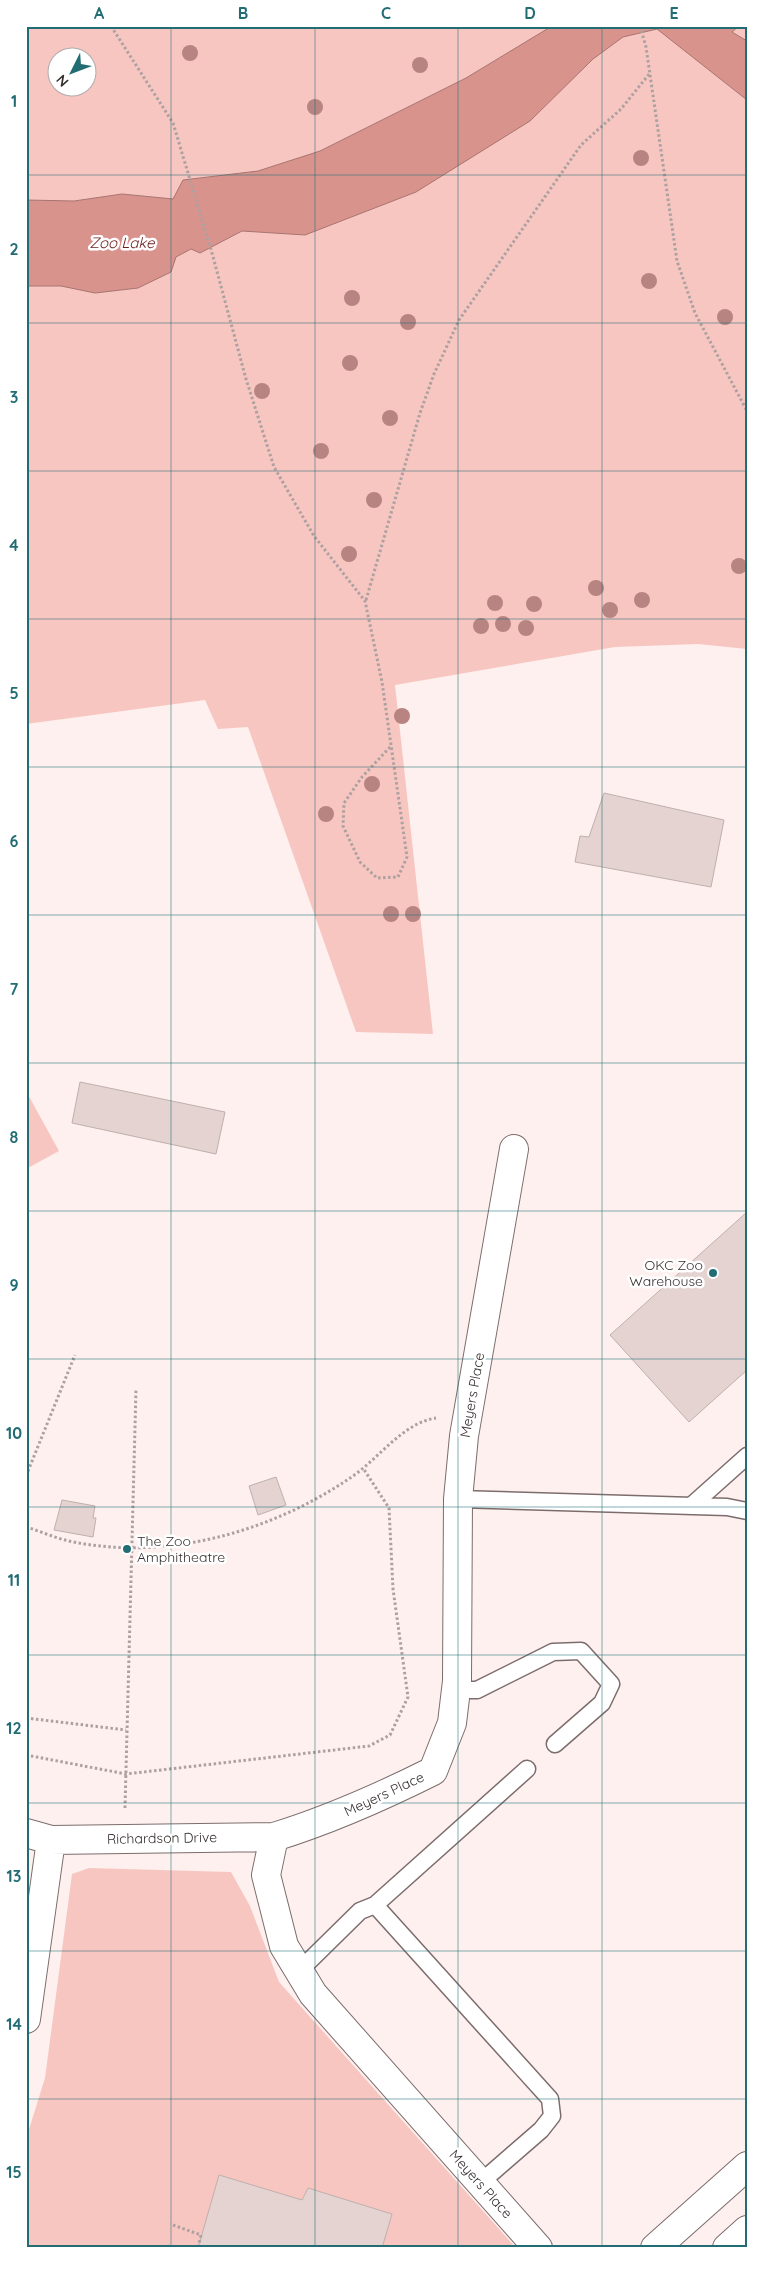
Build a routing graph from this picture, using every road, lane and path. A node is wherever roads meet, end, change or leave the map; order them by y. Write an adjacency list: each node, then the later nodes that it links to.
1 (111, 26): 5 (path)
2 (640, 26): 3 (path)
3 (650, 72): 4 (path); 5 (path)
4 (747, 410)
5 (365, 601): 6 (path)
6 (392, 746): 6 (path)
7 (514, 1149): 10 (street, Meyers Place)
8 (75, 1355): 13 (path)
9 (136, 1389): 18 (path)
10 (469, 1414): 12 (path); 14 (street, Meyers Place)
11 (747, 1456): 15 (lane)
12 (363, 1468): 18 (path); 25 (path)
13 (26, 1476)
14 (458, 1499): 15 (lane); 19 (street, Meyers Place)
15 (690, 1506): 16 (lane)
16 (747, 1510)
17 (26, 1527): 18 (path)
18 (132, 1548): 21 (path)
19 (456, 1690): 22 (lane); 27 (street, Meyers Place)
20 (26, 1718): 21 (path)
21 (126, 1730): 25 (path)
22 (556, 1744)
23 (26, 1754): 25 (path)
24 (527, 1769): 29 (lane)
25 (126, 1774): 28 (path)
26 (39, 1836): 28 (street, Richardson Drive); 31 (street, Richardson Drive)
27 (274, 1837): 28 (street, Richardson Drive); 30 (street, Meyers Place)
28 (124, 1838)
29 (375, 1905): 30 (lane); 33 (lane)
30 (300, 1971): 33 (street, Meyers Place)
31 (26, 2019)
32 (747, 2166): 38 (street)
33 (480, 2183): 37 (street, Meyers Place)
34 (173, 2225): 36 (path)
35 (747, 2230): 39 (street)
36 (198, 2248)
37 (538, 2248)
38 (654, 2248)
39 (727, 2248)

